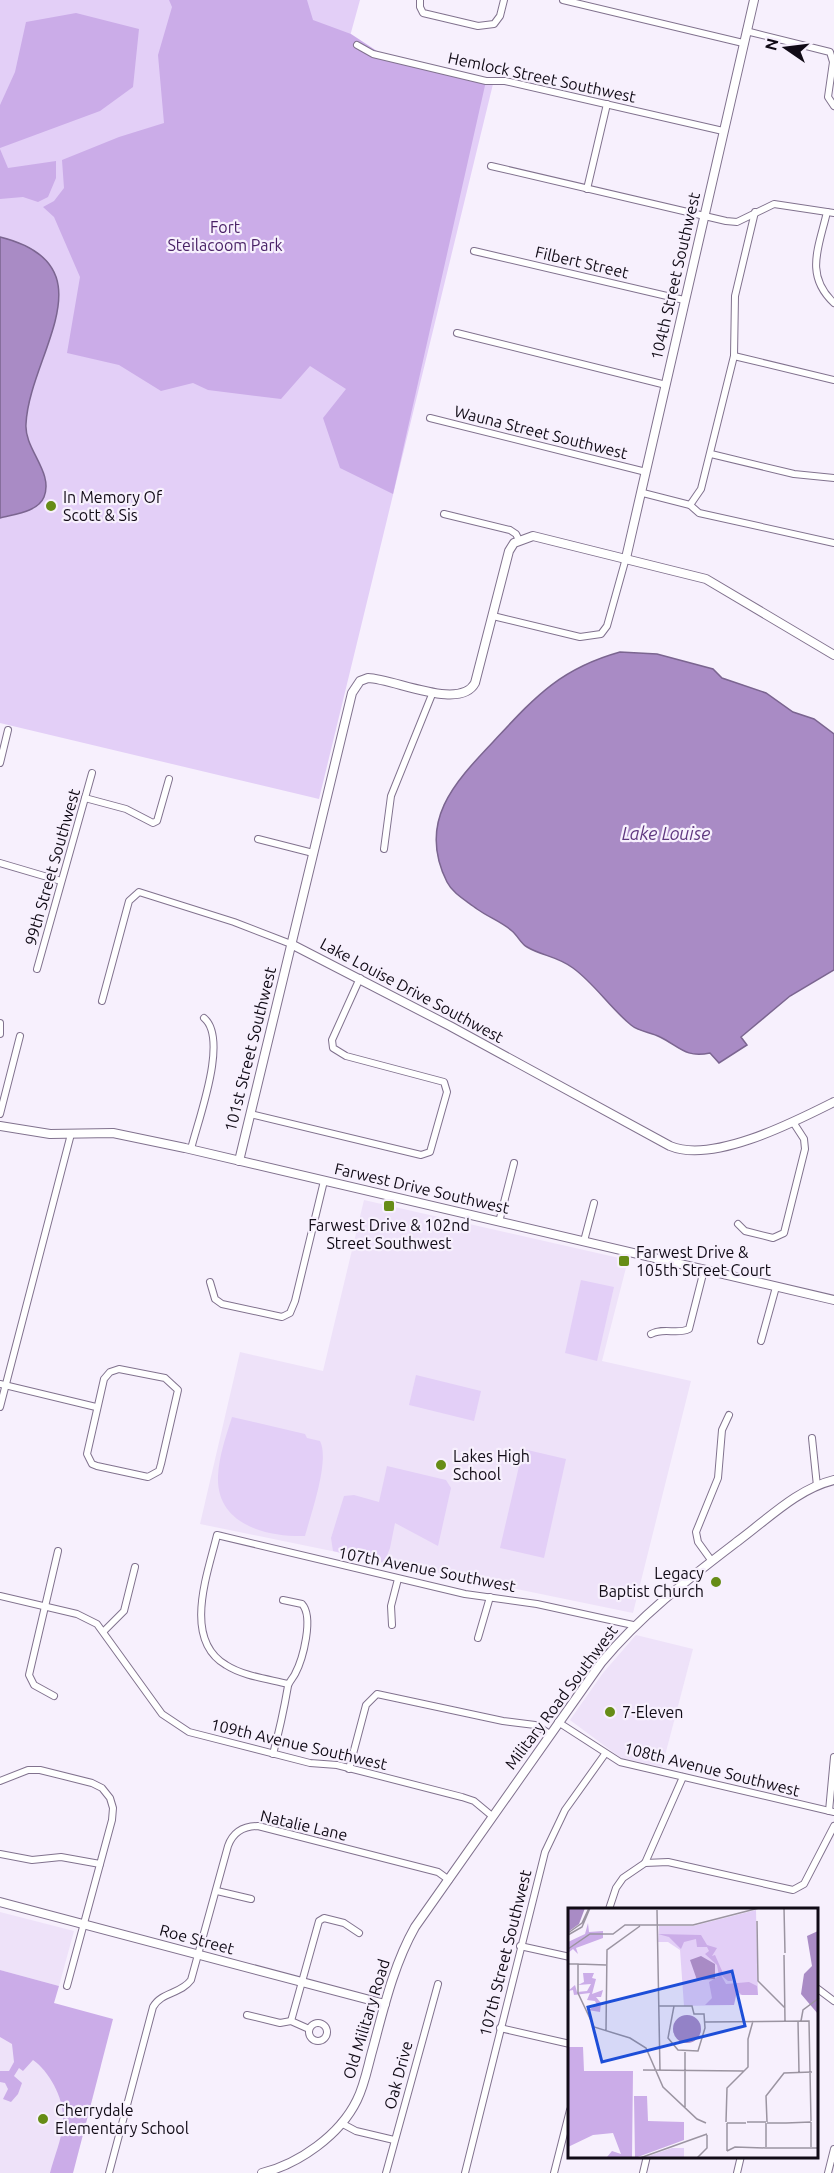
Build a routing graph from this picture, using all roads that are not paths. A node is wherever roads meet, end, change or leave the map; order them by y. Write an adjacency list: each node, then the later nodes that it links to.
1 (420, 0): 2 (street)
2 (504, 0)
3 (562, 0): 6 (street)
4 (754, 0): 5 (street, 104th Street Southwest)
5 (746, 32): 6 (street, 104th Street Southwest); 9 (street)
6 (743, 43): 10 (street, 104th Street Southwest)
7 (357, 45): 8 (street, Hemlock Street Southwest)
8 (607, 104): 10 (street, Hemlock Street Southwest); 12 (street)
9 (834, 106)
10 (723, 131): 15 (street, 104th Street Southwest)
11 (490, 166): 12 (street)
12 (587, 189): 15 (street)
13 (755, 212): 14 (street); 15 (street); 20 (street)
14 (831, 212): 18 (street)
15 (704, 216): 17 (street, 104th Street Southwest)
16 (474, 251): 17 (street, Filbert Street)
17 (684, 300): 22 (street, 104th Street Southwest)
18 (834, 303)
19 (457, 333): 22 (street)
20 (734, 356): 21 (street); 24 (street)
21 (834, 380)
22 (666, 385): 25 (street, 104th Street Southwest)
23 (430, 418): 25 (street, Wauna Street Southwest)
24 (711, 454): 26 (street); 28 (street)
25 (646, 472): 27 (street, 104th Street Southwest)
26 (834, 478)
27 (642, 494): 28 (street); 32 (street, 104th Street Southwest)
28 (690, 505): 31 (street)
29 (444, 514): 30 (street)
30 (519, 540): 32 (street); 33 (street)
31 (834, 543)
32 (626, 558): 33 (street); 34 (street)
33 (493, 616): 35 (street)
34 (834, 655)
35 (433, 692): 42 (street); 43 (street)
36 (8, 730): 37 (street)
37 (0, 763)
38 (92, 773): 40 (street, 99th Street Southwest)
39 (169, 779): 40 (street)
40 (86, 798): 45 (street, 99th Street Southwest)
41 (258, 838): 43 (street)
42 (384, 849)
43 (314, 853): 46 (street)
44 (0, 863): 45 (street)
45 (61, 881): 47 (street, 99th Street Southwest)
46 (291, 944): 48 (street, Lake Louise Drive Southwest); 49 (street); 56 (street, 101st Street Southwest)
47 (37, 969)
48 (360, 978): 56 (street); 57 (street, Lake Louise Drive Southwest)
49 (102, 1001)
50 (204, 1018): 60 (street)
51 (0, 1023): 52 (street)
52 (0, 1034)
53 (20, 1036): 55 (street)
54 (834, 1102): 57 (street, Lake Louise Drive Southwest)
55 (0, 1114)
56 (250, 1114): 61 (street, 101st Street Southwest)
57 (794, 1122): 66 (street)
58 (0, 1126): 59 (street, Farwest Drive Southwest)
59 (71, 1134): 60 (street, Farwest Drive Southwest); 74 (street)
60 (191, 1149): 61 (street, Farwest Drive Southwest)
61 (238, 1161): 63 (street, Farwest Drive Southwest)
62 (514, 1163): 65 (street)
63 (324, 1181): 65 (street, Farwest Drive Southwest); 69 (street)
64 (594, 1203): 67 (street)
65 (499, 1222): 67 (street, Farwest Drive Southwest)
66 (738, 1224)
67 (584, 1241): 68 (street, Farwest Drive Southwest)
68 (704, 1270): 70 (street, Farwest Drive Southwest); 72 (street)
69 (210, 1282)
70 (776, 1287): 71 (street, Farwest Drive Southwest); 73 (street)
71 (834, 1300)
72 (651, 1334)
73 (761, 1341)
74 (3, 1385): 75 (street); 76 (street)
75 (0, 1407)
76 (96, 1407): 76 (street)
77 (729, 1414): 82 (street)
78 (812, 1438): 80 (street)
79 (834, 1480): 80 (street, Military Road Southwest)
80 (817, 1486): 82 (street, Military Road Southwest)
81 (58, 1551): 88 (street)
82 (711, 1560): 90 (street, Military Road Southwest)
83 (135, 1568): 91 (street)
84 (398, 1579): 86 (street, 107th Avenue Southwest); 89 (street); 93 (street, 107th Avenue Southwest)
85 (0, 1596): 88 (street)
86 (490, 1597): 90 (street, 107th Avenue Southwest); 92 (street)
87 (283, 1600): 93 (street)
88 (45, 1606): 91 (street); 94 (street)
89 (392, 1625)
90 (633, 1625): 95 (street, Military Road Southwest)
91 (104, 1631): 97 (street, 109th Avenue Southwest)
92 (478, 1638)
93 (288, 1684): 97 (street)
94 (54, 1696)
95 (558, 1722): 96 (street, Military Road Southwest); 98 (street, 108th Avenue Southwest)
96 (550, 1734): 100 (street); 104 (street, Military Road Southwest)
97 (273, 1754): 100 (street, 109th Avenue Southwest)
98 (605, 1754): 101 (street, 108th Avenue Southwest); 117 (street, 107th Street Southwest)
99 (834, 1757): 103 (street)
100 (350, 1768): 104 (street, 109th Avenue Southwest)
101 (683, 1777): 103 (street, 108th Avenue Southwest); 108 (street)
102 (0, 1781): 109 (street)
103 (831, 1812)
104 (492, 1816): 106 (street, Military Road Southwest)
105 (834, 1826): 108 (street)
106 (473, 1843): 110 (street, Old Military Road)
107 (0, 1854): 109 (street)
108 (645, 1863): 114 (street)
109 (100, 1864): 115 (street)
110 (449, 1880): 111 (street, Natalie Lane); 125 (street, Old Military Road)
111 (217, 1891): 112 (street); 118 (street, Natalie Lane)
112 (251, 1899)
113 (0, 1902): 115 (street, Roe Street)
114 (609, 1908)
115 (83, 1924): 118 (street, Roe Street); 122 (street)
116 (359, 1933): 120 (street)
117 (520, 1946): 119 (street); 128 (street, 107th Street Southwest)
118 (199, 1954): 120 (street, Roe Street); 137 (street, Natalie Lane)
119 (568, 1957)
120 (301, 1981): 125 (street, Roe Street); 127 (street)
121 (438, 1984): 133 (street, Oak Drive)
122 (67, 1986)
123 (819, 1990): 124 (street)
124 (834, 1999)
125 (385, 2004): 132 (street, Old Military Road)
126 (248, 2014): 127 (street)
127 (291, 2021): 129 (street)
128 (500, 2028): 130 (street); 140 (street, 107th Street Southwest)
129 (309, 2029)
130 (568, 2044)
131 (568, 2118): 141 (street)
132 (340, 2123): 133 (street); 138 (street, Old Military Road)
133 (394, 2140): 139 (street, Oak Drive)
134 (834, 2149): 144 (street)
135 (647, 2158): 142 (street)
136 (741, 2158): 143 (street)
137 (109, 2173)
138 (262, 2173)
139 (386, 2173)
140 (465, 2173)
141 (554, 2173)
142 (643, 2173)
143 (737, 2173)
144 (828, 2173)

